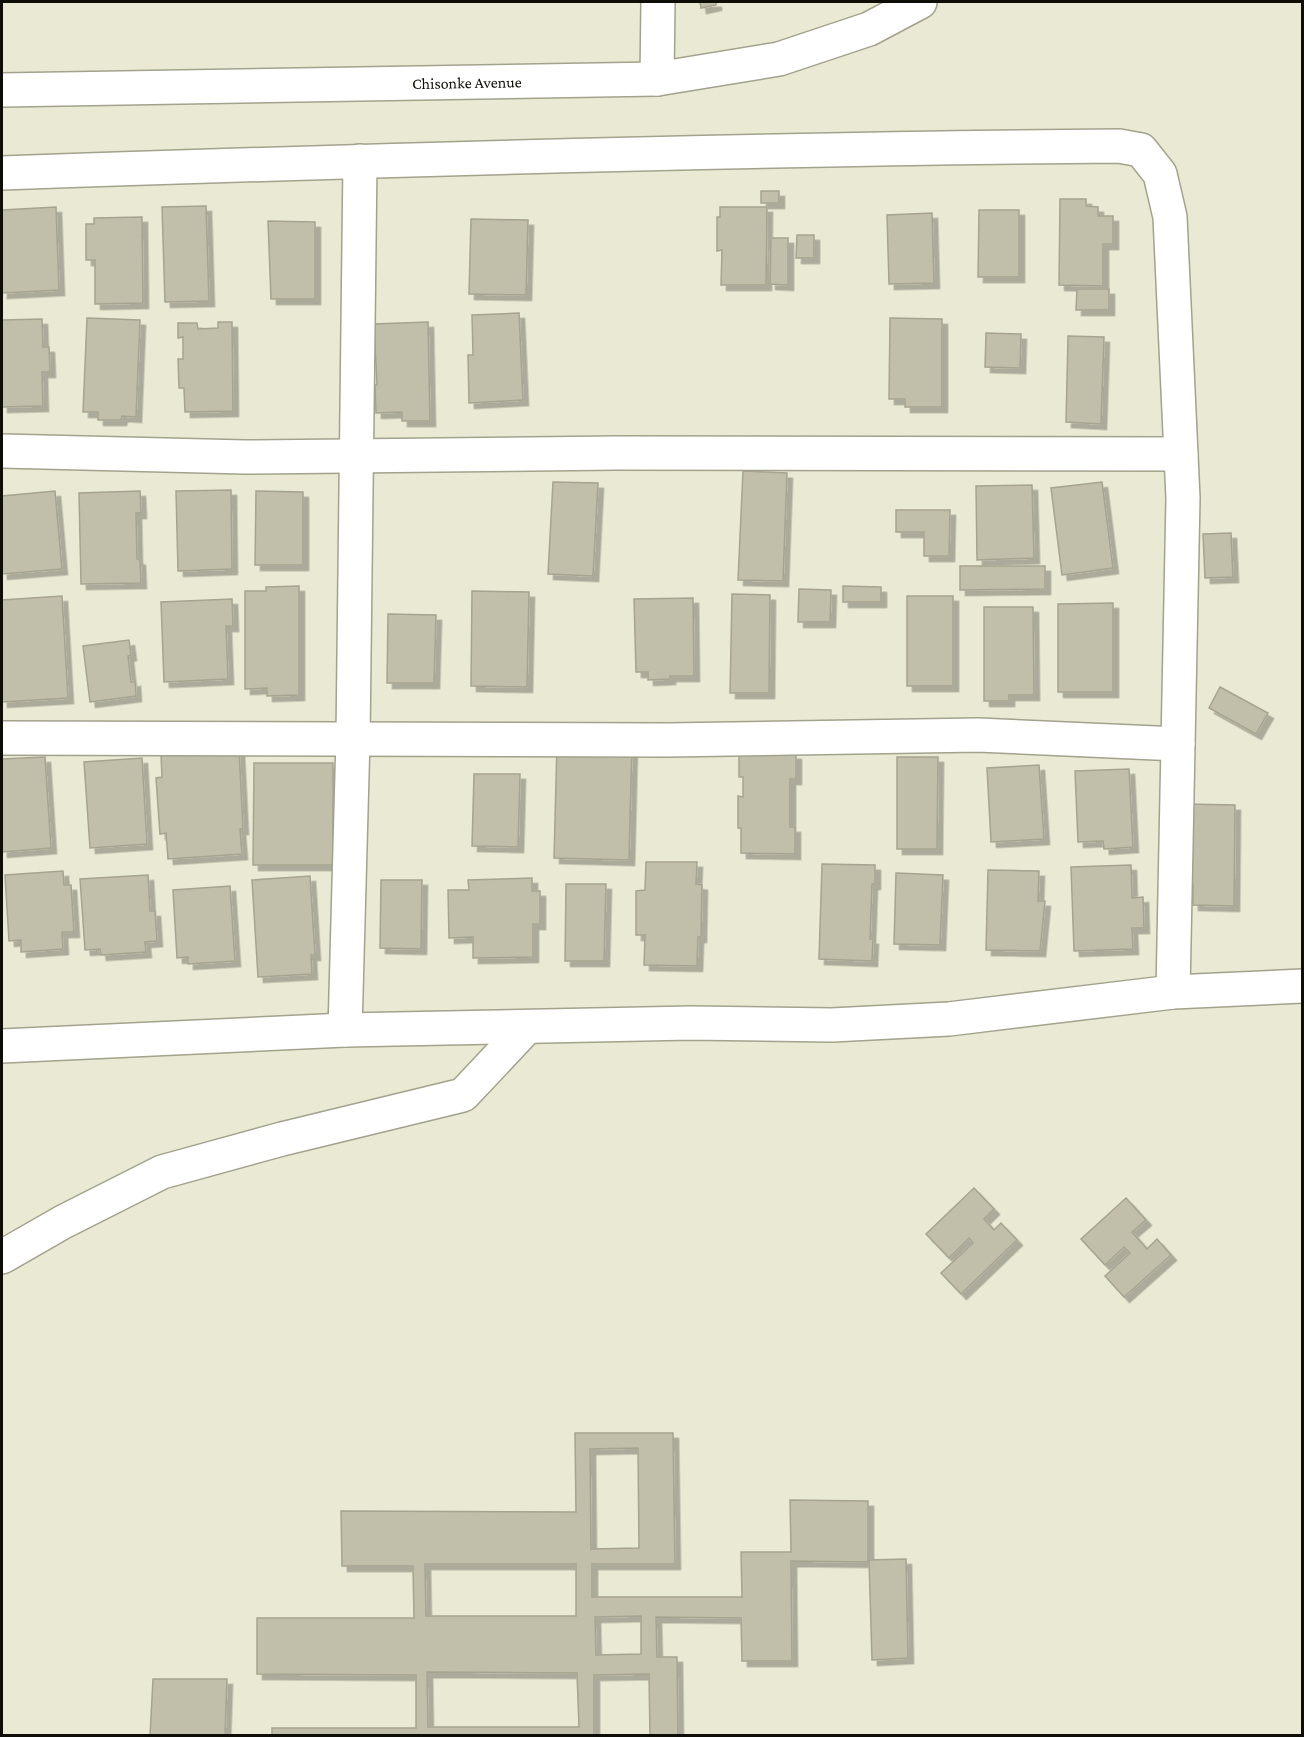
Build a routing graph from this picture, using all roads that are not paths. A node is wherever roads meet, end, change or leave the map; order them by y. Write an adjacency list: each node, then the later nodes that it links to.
1 (658, 2): 3 (street)
2 (920, 2): 3 (street, Chisonke Avenue)
3 (657, 79): 4 (street, Chisonke Avenue)
4 (2, 90)
5 (360, 161): 6 (street); 8 (street); 9 (street)
6 (2, 173)
7 (2, 451): 9 (street)
8 (1181, 454): 9 (street); 12 (street)
9 (355, 456): 11 (street)
10 (2, 738): 11 (street)
11 (353, 738): 12 (street); 16 (street)
12 (1178, 744): 14 (street)
13 (1302, 986): 14 (street)
14 (1173, 992): 15 (street)
15 (527, 1027): 16 (street); 18 (street)
16 (345, 1030): 17 (street)
17 (2, 1046)
18 (2, 1257)

